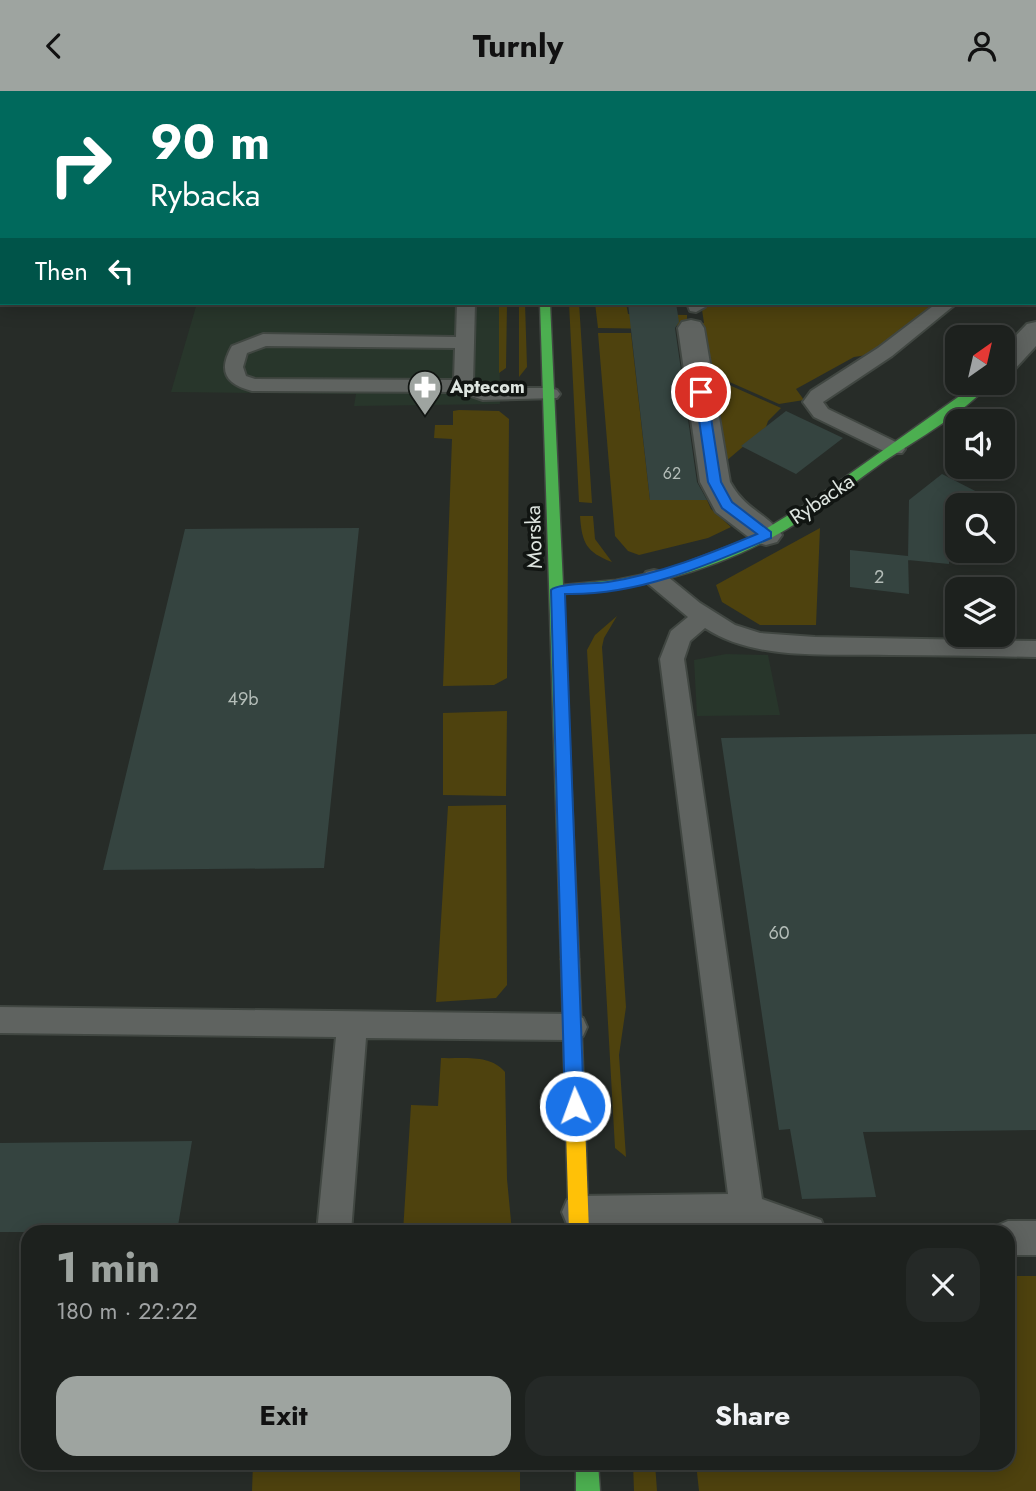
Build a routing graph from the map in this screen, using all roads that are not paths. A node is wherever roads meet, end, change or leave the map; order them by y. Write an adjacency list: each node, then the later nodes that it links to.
1 (466, 305): 6 (lane)
2 (545, 305): 9 (street, Morska)
3 (945, 305): 11 (lane)
4 (694, 313): 12 (street)
5 (1036, 330): 7 (street)
6 (464, 343): 8 (lane); 8 (lane)
7 (1015, 352)
8 (463, 386): 9 (lane)
9 (550, 394): 14 (street, Morska)
10 (969, 395): 11 (street, Rybacka)
11 (895, 449): 12 (street, Rybacka)
12 (766, 535): 13 (street, Rybacka)
13 (654, 577): 14 (street, Rybacka); 15 (lane)
14 (558, 590): 19 (street, Morska)
15 (704, 616): 16 (lane); 20 (lane)
16 (1036, 649)
17 (0, 1020): 18 (lane)
18 (352, 1024): 19 (lane); 22 (lane)
19 (572, 1027): 21 (street, Morska)
20 (747, 1210): 21 (lane); 23 (lane)
21 (579, 1222)
22 (335, 1225)
23 (789, 1225)
24 (1015, 1238): 25 (lane)
25 (1036, 1238)
26 (587, 1470): 27 (street)
27 (588, 1491)

